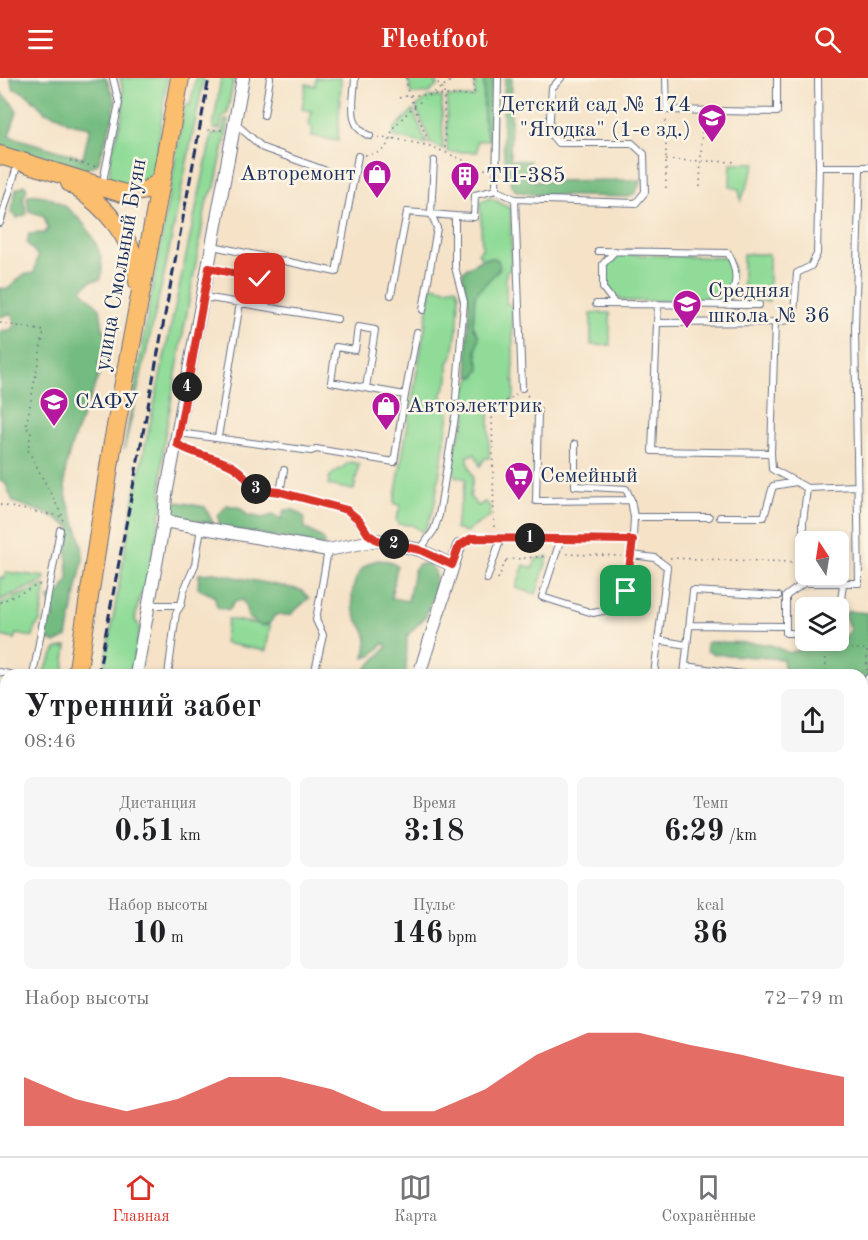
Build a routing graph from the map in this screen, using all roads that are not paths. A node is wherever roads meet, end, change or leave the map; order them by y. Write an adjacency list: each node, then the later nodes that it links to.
1 (113, 78): 24 (lane)
2 (180, 78): 22 (main road, улица Смольный Буян)
3 (243, 78): 12 (street)
4 (270, 78): 11 (lane)
5 (355, 78): 13 (lane)
6 (498, 78): 23 (lane)
7 (561, 78): 25 (lane)
8 (666, 78): 9 (lane)
9 (777, 78)
10 (818, 78): 18 (lane)
11 (264, 115)
12 (229, 123): 21 (lane); 29 (street)
13 (370, 136)
14 (0, 155): 16 (main road)
15 (358, 156): 32 (lane)
16 (18, 160): 24 (main road); 28 (lane)
17 (434, 161): 26 (lane)
18 (819, 167): 20 (lane); 45 (lane)
19 (868, 167): 20 (lane)
20 (860, 169): 58 (lane)
21 (324, 170)
22 (162, 176): 24 (main road); 43 (main road, улица Смольный Буян)
23 (496, 190): 25 (lane); 27 (lane)
24 (100, 197): 43 (main road)
25 (515, 199): 49 (lane)
26 (431, 213): 27 (lane); 34 (lane); 42 (lane)
27 (456, 216): 75 (lane)
28 (0, 223)
29 (213, 246): 32 (lane); 33 (street)
30 (598, 251): 31 (lane)
31 (615, 251): 38 (lane); 40 (lane)
32 (264, 258): 33 (lane)
33 (209, 268): 35 (street)
34 (391, 295)
35 (204, 297): 36 (lane); 53 (street)
36 (240, 303): 44 (lane); 52 (lane)
37 (596, 304): 38 (lane)
38 (615, 304): 39 (lane)
39 (658, 305): 40 (lane); 46 (lane)
40 (725, 305): 41 (lane)
41 (759, 305)
42 (423, 310)
43 (138, 311): 93 (main road, улица Смольный Буян)
44 (337, 319)
45 (775, 322): 46 (lane); 55 (lane)
46 (657, 323): 55 (lane)
47 (417, 332): 50 (lane)
48 (366, 388): 48 (lane); 50 (lane)
49 (522, 388)
50 (405, 395): 52 (lane)
51 (538, 411): 61 (lane)
52 (218, 437): 53 (lane)
53 (178, 439): 60 (lane); 65 (street)
54 (575, 444): 61 (lane)
55 (771, 453): 57 (lane)
56 (284, 470): 60 (lane)
57 (796, 482): 59 (lane); 64 (lane)
58 (857, 486): 59 (lane); 77 (lane)
59 (807, 488): 68 (lane)
60 (280, 492): 71 (lane)
61 (631, 500): 62 (lane)
62 (634, 517): 63 (lane); 72 (lane)
63 (709, 517)
64 (720, 518)
65 (164, 521): 66 (street); 84 (street)
66 (201, 528): 74 (street); 85 (lane)
67 (60, 530): 92 (lane)
68 (803, 531)
69 (497, 537): 70 (lane); 73 (lane); 80 (lane)
70 (561, 538): 72 (lane); 76 (lane)
71 (377, 540): 74 (street); 75 (street)
72 (633, 540): 76 (lane)
73 (459, 546): 79 (street)
74 (328, 550): 96 (lane)
75 (420, 550): 79 (street)
76 (632, 556): 89 (lane)
77 (859, 556): 78 (lane); 81 (lane)
78 (868, 556)
79 (452, 565): 97 (street)
80 (487, 579)
81 (849, 584)
82 (801, 585): 88 (lane)
83 (778, 596): 86 (lane)
84 (149, 605): 85 (lane); 94 (street)
85 (181, 605): 95 (lane)
86 (690, 625): 87 (lane); 90 (lane)
87 (782, 626)
88 (795, 633)
89 (658, 640): 90 (lane); 98 (lane)
90 (687, 645): 91 (lane)
91 (685, 666): 99 (lane); 100 (lane)
92 (34, 669)
93 (78, 669)
94 (137, 669)
95 (169, 669)
96 (315, 669)
97 (421, 669)
98 (655, 669)
99 (685, 669)
100 (706, 669)

